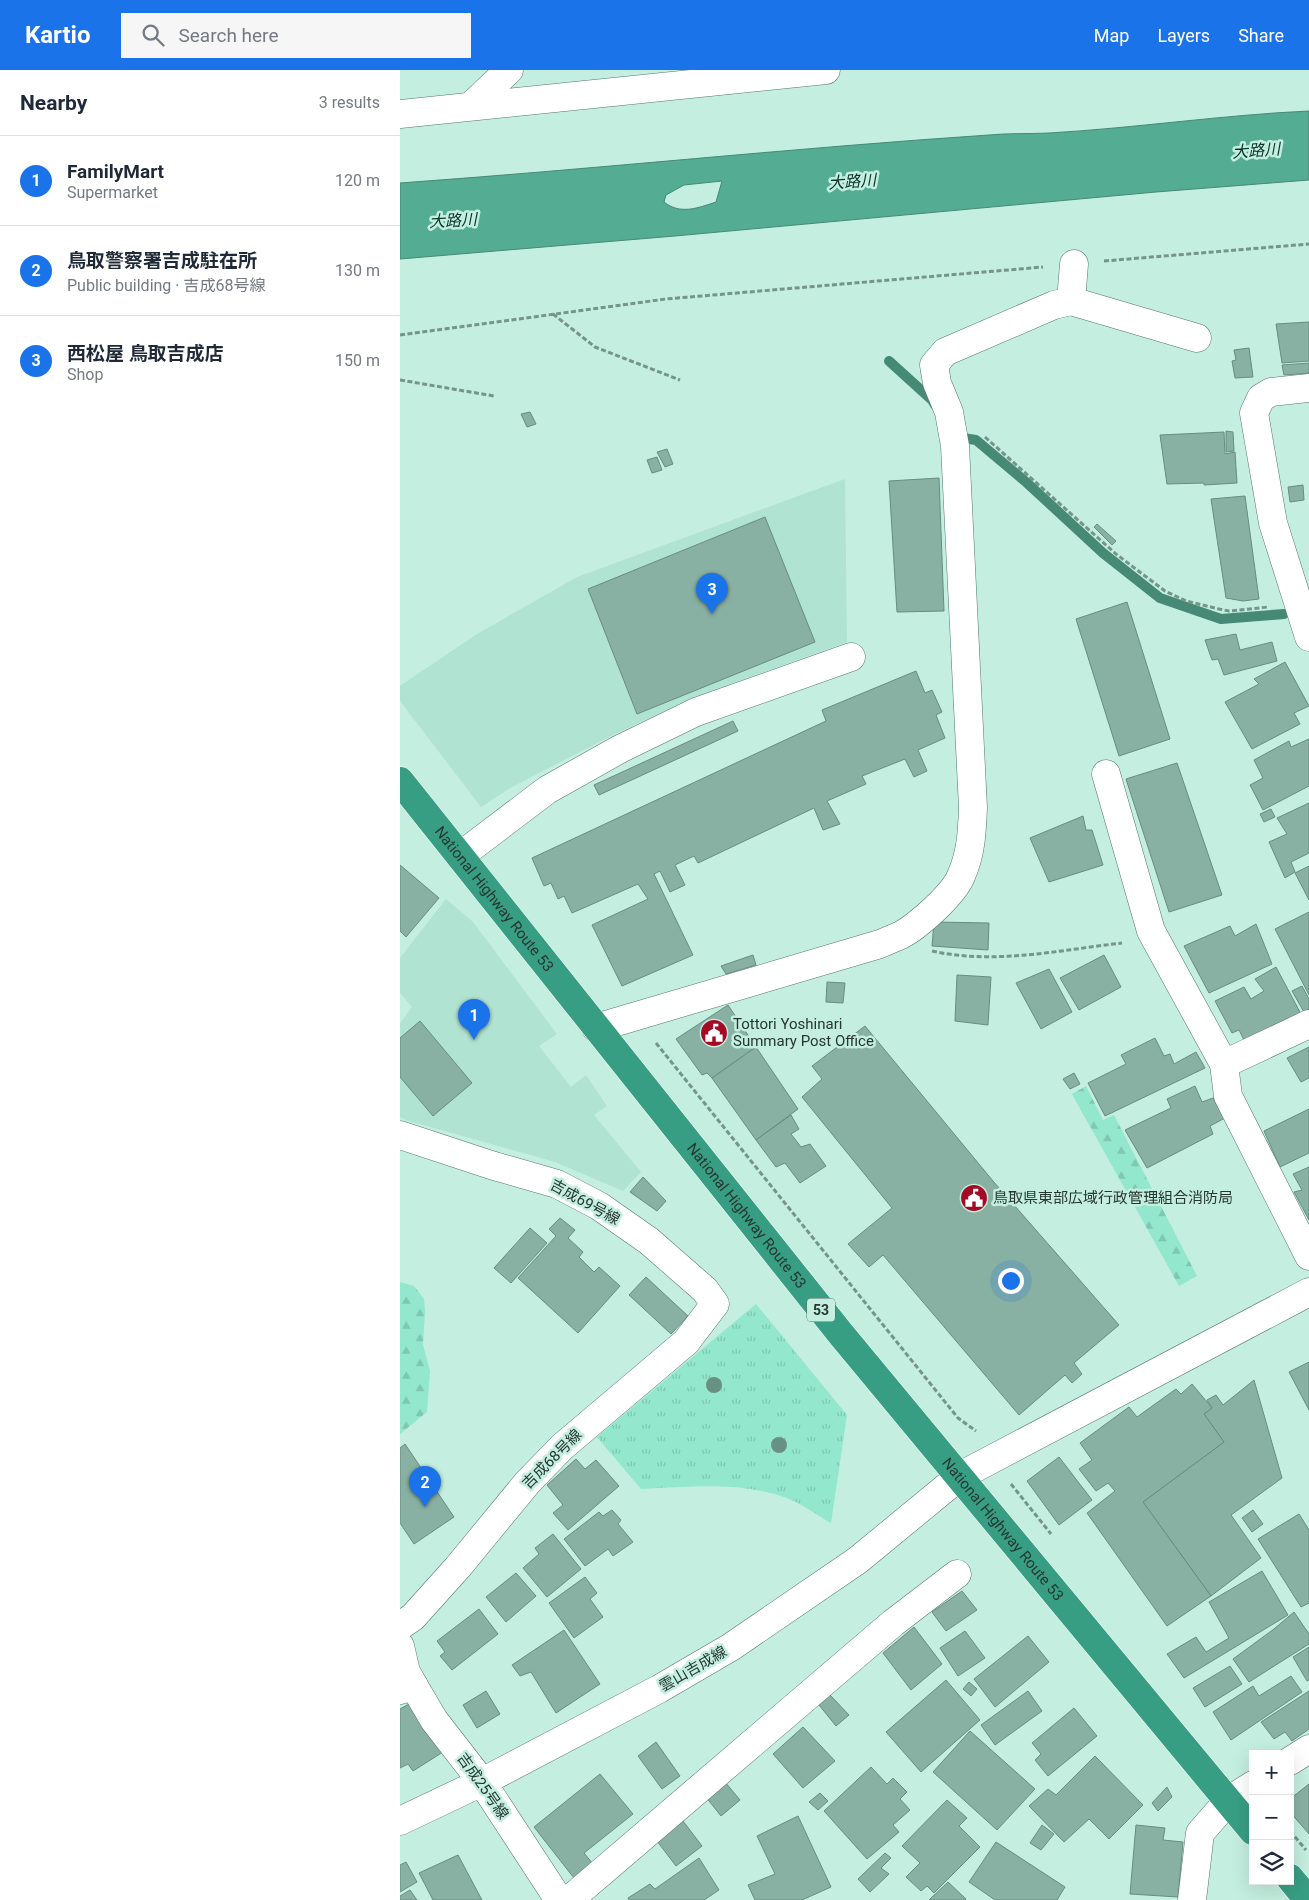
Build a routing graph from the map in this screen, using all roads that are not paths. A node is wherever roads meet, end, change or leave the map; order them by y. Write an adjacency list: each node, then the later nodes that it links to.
1 (509, 70): 3 (street)
2 (826, 70): 3 (street)
3 (471, 106): 4 (street)
4 (400, 114)
5 (1074, 264): 6 (street)
6 (1071, 301): 7 (street); 15 (street)
7 (1197, 338)
8 (1309, 388): 9 (street)
9 (1309, 637)
10 (851, 657): 13 (street)
11 (1106, 774): 16 (street)
12 (400, 781): 13 (highway, National Highway Route 53 / 53)
13 (460, 856): 15 (highway, National Highway Route 53 / 53)
14 (1309, 1024): 16 (street)
15 (596, 1028): 21 (highway, National Highway Route 53 / 53)
16 (1224, 1064): 18 (street)
17 (400, 1135): 20 (street, 吉成69号線)
18 (1309, 1256)
19 (1309, 1292): 21 (street, 雲山吉成線)
20 (715, 1304): 23 (street, 吉成68号線)
21 (960, 1476): 28 (street, 雲山吉成線); 30 (highway, National Highway Route 53 / 53)
22 (956, 1574): 35 (street)
23 (400, 1626)
24 (400, 1646): 25 (street, 吉成25号線)
25 (407, 1688): 28 (street, 吉成25号線)
26 (1309, 1749): 27 (street)
27 (1294, 1758)
28 (482, 1782): 31 (street, 雲山吉成線); 34 (street, 吉成25号線)
29 (1249, 1787): 30 (street)
30 (1228, 1801): 32 (highway, National Highway Route 53 / 53); 36 (street)
31 (400, 1821)
32 (1249, 1827)
33 (1294, 1883): 37 (highway)
34 (560, 1900)
35 (569, 1900)
36 (1192, 1900)
37 (1308, 1900)

